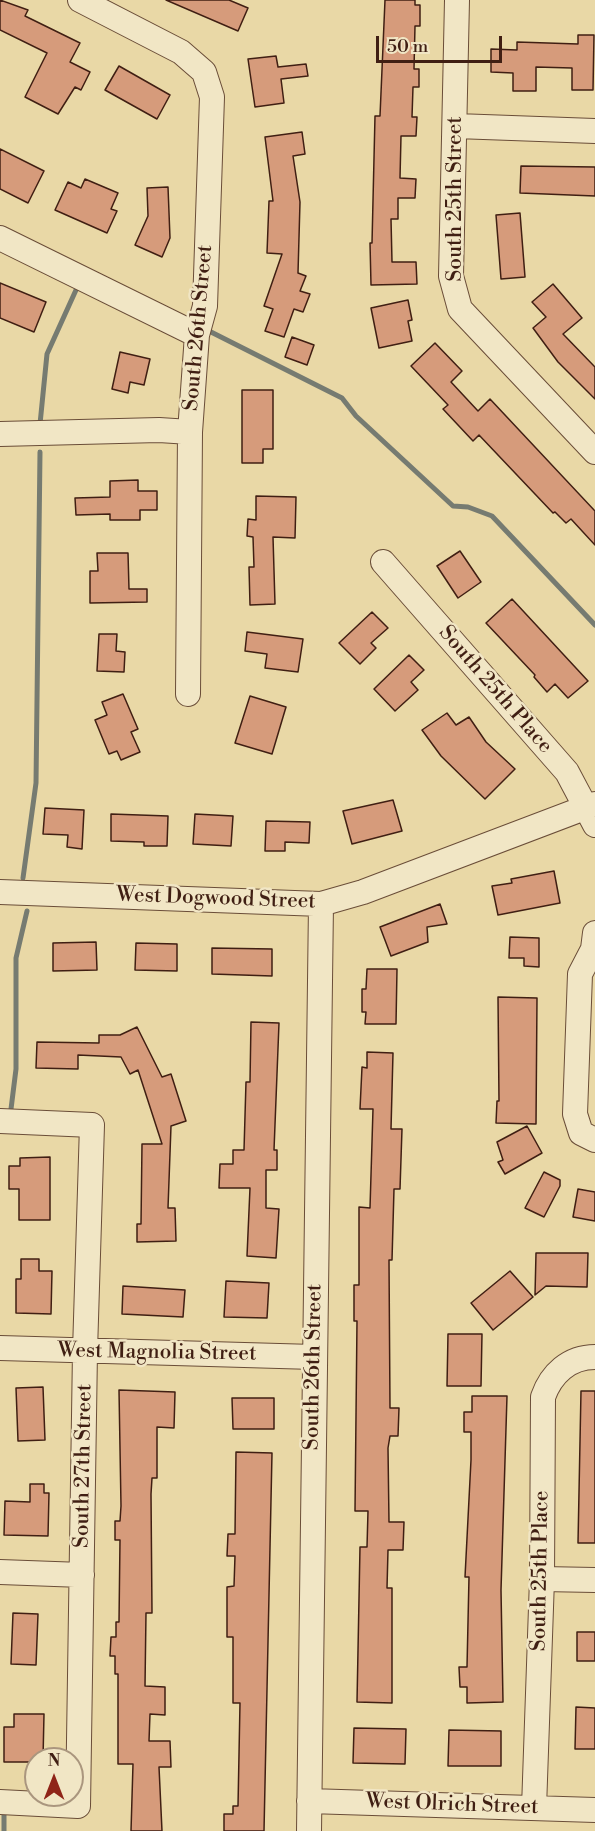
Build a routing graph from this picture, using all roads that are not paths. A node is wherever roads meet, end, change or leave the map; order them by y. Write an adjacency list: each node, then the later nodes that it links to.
1 (80, 0): 6 (street, South 26th Street)
2 (457, 0): 3 (street, South 25th Street)
3 (456, 126): 4 (street); 9 (street, South 25th Street)
4 (595, 131)
5 (0, 238): 6 (street)
6 (197, 335): 7 (street, South 26th Street)
7 (190, 432): 8 (street); 11 (street, South 26th Street)
8 (0, 434)
9 (595, 452)
10 (383, 562): 12 (street, South 25th Place)
11 (188, 694)
12 (592, 812): 14 (street, West Dogwood Street)
13 (0, 892): 14 (street, West Dogwood Street)
14 (321, 904): 20 (street, South 26th Street)
15 (594, 944): 17 (street)
16 (0, 1121): 19 (street, South 27th Street)
17 (588, 1136)
18 (0, 1348): 19 (street, West Magnolia Street)
19 (85, 1351): 20 (street, West Magnolia Street); 23 (street, South 27th Street)
20 (314, 1357): 26 (street, South 26th Street)
21 (591, 1357): 24 (street, South 25th Place)
22 (0, 1572): 23 (street)
23 (82, 1575): 27 (street, South 27th Street)
24 (542, 1579): 25 (street); 28 (street, South 25th Place)
25 (595, 1580)
26 (309, 1801): 28 (street, West Olrich Street); 30 (street, South 26th Street)
27 (0, 1802)
28 (534, 1808): 29 (street, West Olrich Street)
29 (595, 1810)
30 (309, 1831)

